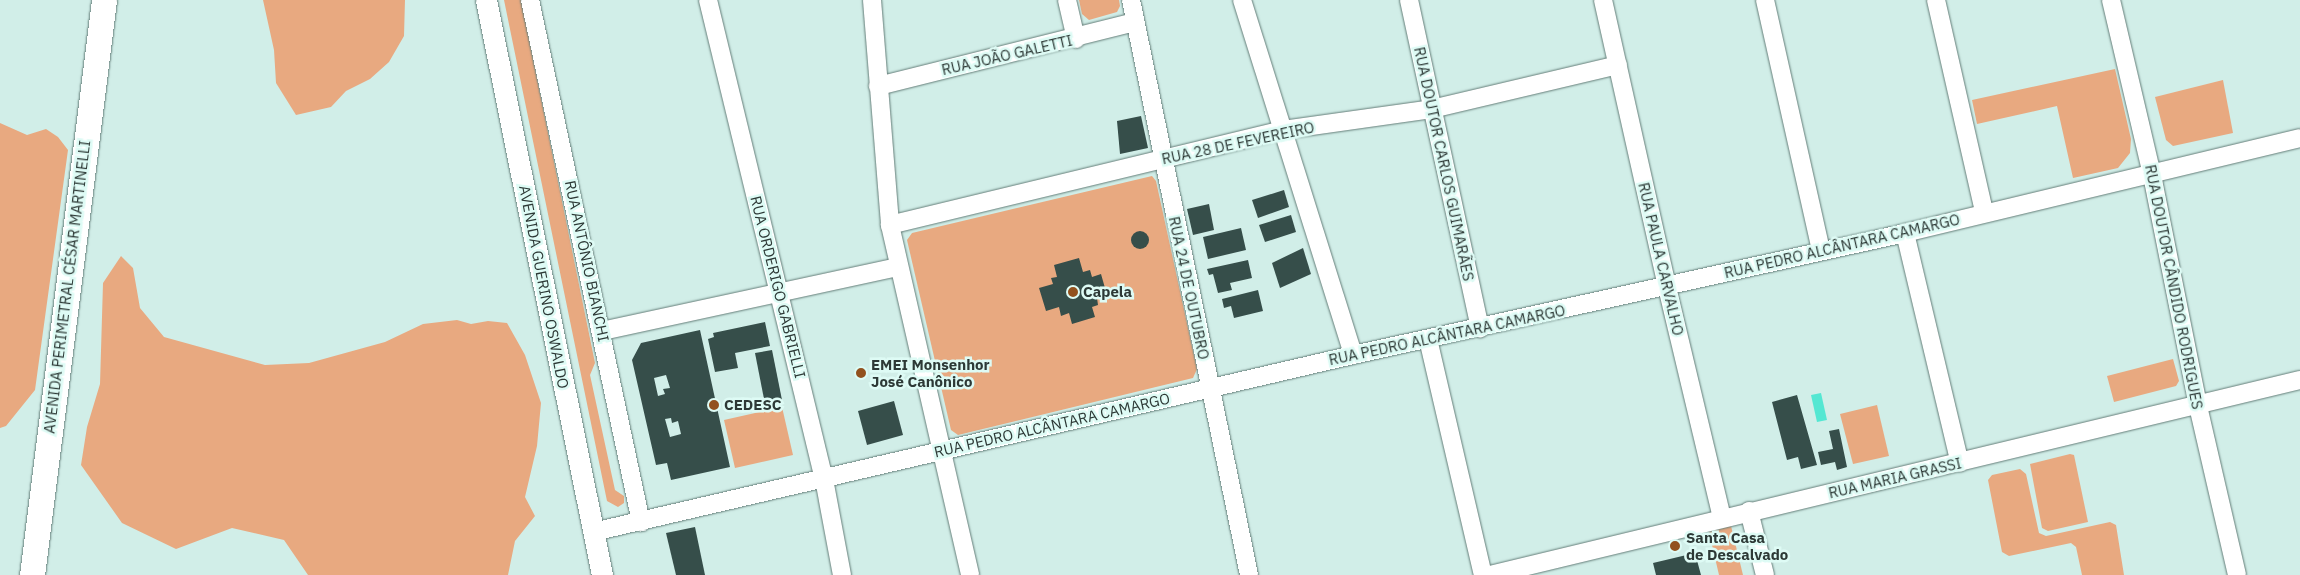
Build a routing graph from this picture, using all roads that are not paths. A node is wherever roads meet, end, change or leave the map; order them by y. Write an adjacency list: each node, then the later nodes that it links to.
1 (104, 0): 44 (main road, AVENIDA PERIMETRAL CÉSAR MARTINELLI)
2 (486, 0): 43 (street, AVENIDA GUERINO OSWALDO)
3 (530, 0): 31 (street, RUA ANTÔNIO BIANCHI)
4 (708, 0): 29 (street, RUA ORDERIGO GABRIELLI)
5 (872, 0): 17 (street)
6 (1067, 0): 15 (street)
7 (1130, 0): 14 (street, RUA 24 DE OUTUBRO)
8 (1242, 0): 19 (street)
9 (1409, 0): 18 (street, RUA DOUTOR CARLOS GUIMARÃES)
10 (1603, 0): 16 (street, RUA PAULA CARVALHO)
11 (1765, 0): 26 (street)
12 (1936, 0): 23 (street)
13 (2111, 0): 22 (street, RUA DOUTOR CÂNDIDO RODRIGUES)
14 (1135, 22): 15 (street, RUA JOÃO GALETTI); 21 (street, RUA 24 DE OUTUBRO)
15 (1076, 39): 17 (street, RUA JOÃO GALETTI)
16 (1618, 65): 18 (street, RUA 28 DE FEVEREIRO); 28 (street, RUA PAULA CARVALHO)
17 (878, 86): 24 (street)
18 (1432, 109): 19 (street, RUA 28 DE FEVEREIRO); 30 (street, RUA DOUTOR CARLOS GUIMARÃES)
19 (1283, 130): 21 (street, RUA 28 DE FEVEREIRO); 33 (street)
20 (2300, 138): 22 (street, RUA PEDRO ALCÂNTARA CAMARGO)
21 (1162, 159): 24 (street, RUA 28 DE FEVEREIRO); 35 (street, RUA 24 DE OUTUBRO)
22 (2152, 175): 23 (street, RUA PEDRO ALCÂNTARA CAMARGO); 36 (street, RUA DOUTOR CÂNDIDO RODRIGUES)
23 (1984, 212): 25 (street, RUA PEDRO ALCÂNTARA CAMARGO)
24 (890, 225): 27 (street)
25 (1905, 233): 26 (street, RUA PEDRO ALCÂNTARA CAMARGO); 38 (street)
26 (1821, 250): 28 (street, RUA PEDRO ALCÂNTARA CAMARGO)
27 (898, 267): 29 (street); 37 (street)
28 (1667, 287): 30 (street, RUA PEDRO ALCÂNTARA CAMARGO); 41 (street, RUA PAULA CARVALHO)
29 (780, 293): 31 (street); 39 (street, RUA ORDERIGO GABRIELLI)
30 (1480, 328): 32 (street, RUA PEDRO ALCÂNTARA CAMARGO)
31 (602, 332): 42 (street, RUA ANTÔNIO BIANCHI)
32 (1428, 339): 33 (street, RUA PEDRO ALCÂNTARA CAMARGO); 49 (street)
33 (1353, 355): 35 (street, RUA PEDRO ALCÂNTARA CAMARGO)
34 (2300, 380): 36 (street, RUA MARIA GRASSI)
35 (1210, 388): 37 (street, RUA PEDRO ALCÂNTARA CAMARGO); 48 (street, RUA 24 DE OUTUBRO)
36 (2198, 406): 38 (street, RUA MARIA GRASSI); 52 (street, RUA DOUTOR CÂNDIDO RODRIGUES)
37 (941, 450): 39 (street, RUA PEDRO ALCÂNTARA CAMARGO); 47 (street)
38 (1960, 463): 40 (street, RUA MARIA GRASSI)
39 (824, 479): 42 (street, RUA PEDRO ALCÂNTARA CAMARGO); 46 (street, RUA ORDERIGO GABRIELLI)
40 (1749, 511): 41 (street, RUA MARIA GRASSI); 51 (street)
41 (1722, 517): 50 (street, RUA MARIA GRASSI)
42 (641, 522): 43 (street, RUA PEDRO ALCÂNTARA CAMARGO)
43 (593, 532): 45 (street, AVENIDA GUERINO OSWALDO)
44 (32, 575)
45 (602, 575)
46 (842, 575)
47 (970, 575)
48 (1249, 575)
49 (1483, 575)
50 (1490, 575)
51 (1765, 575)
52 (2237, 575)

